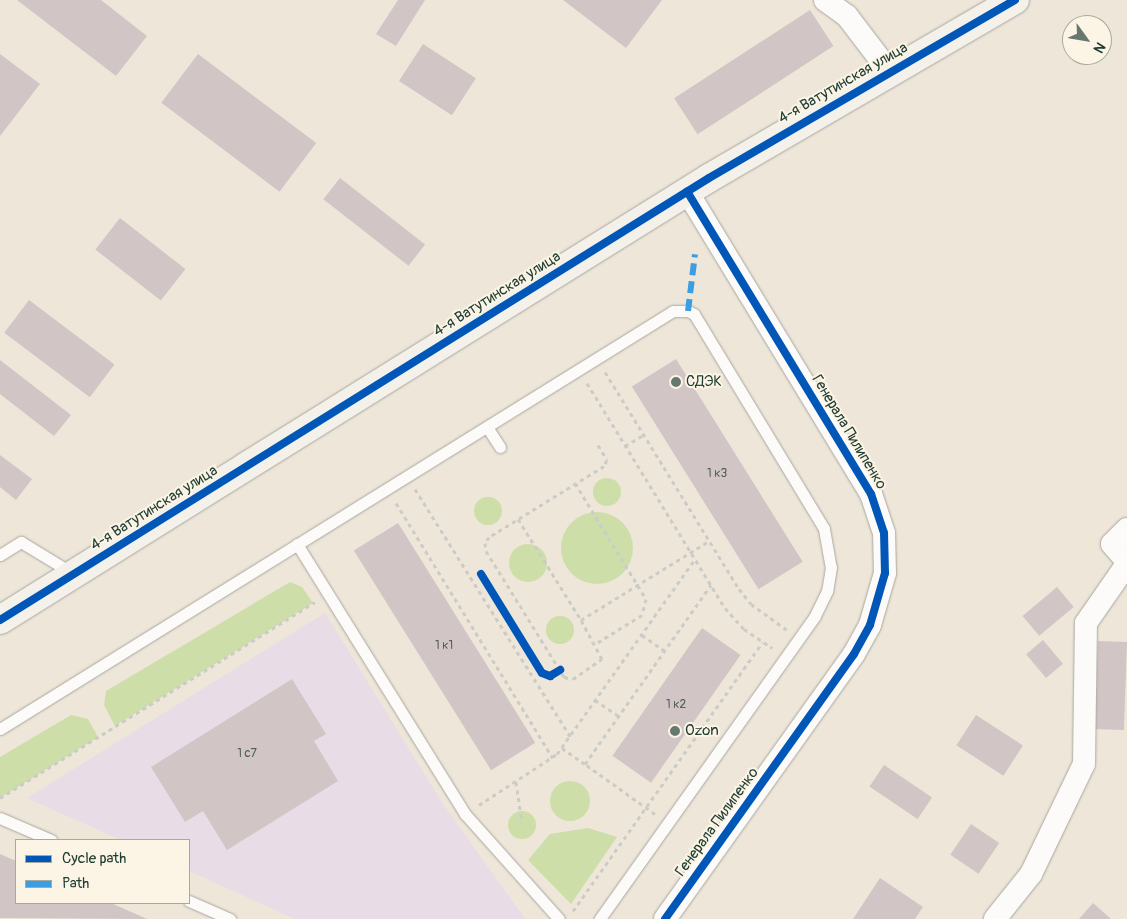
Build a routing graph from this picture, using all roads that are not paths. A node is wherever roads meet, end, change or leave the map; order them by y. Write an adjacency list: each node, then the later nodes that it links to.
1 (825, 0): 3 (street)
2 (1014, 0): 3 (street, 4-я Ватутинская улица)
3 (888, 71): 4 (street, 4-я Ватутинская улица)
4 (687, 191): 11 (street, 4-я Ватутинская улица); 20 (street, Генерала Пилипенко)
5 (487, 427): 6 (lane); 8 (lane); 19 (lane)
6 (500, 447)
7 (1127, 530): 10 (street)
8 (297, 544): 13 (lane); 18 (lane)
9 (0, 555): 11 (lane)
10 (1127, 562): 21 (street)
11 (74, 574): 12 (street, 4-я Ватутинская улица)
12 (0, 620)
13 (0, 729)
14 (0, 818): 15 (lane)
15 (48, 839)
16 (190, 901): 17 (lane)
17 (230, 919)
18 (560, 919)
19 (600, 919)
20 (665, 919)
21 (995, 919)

